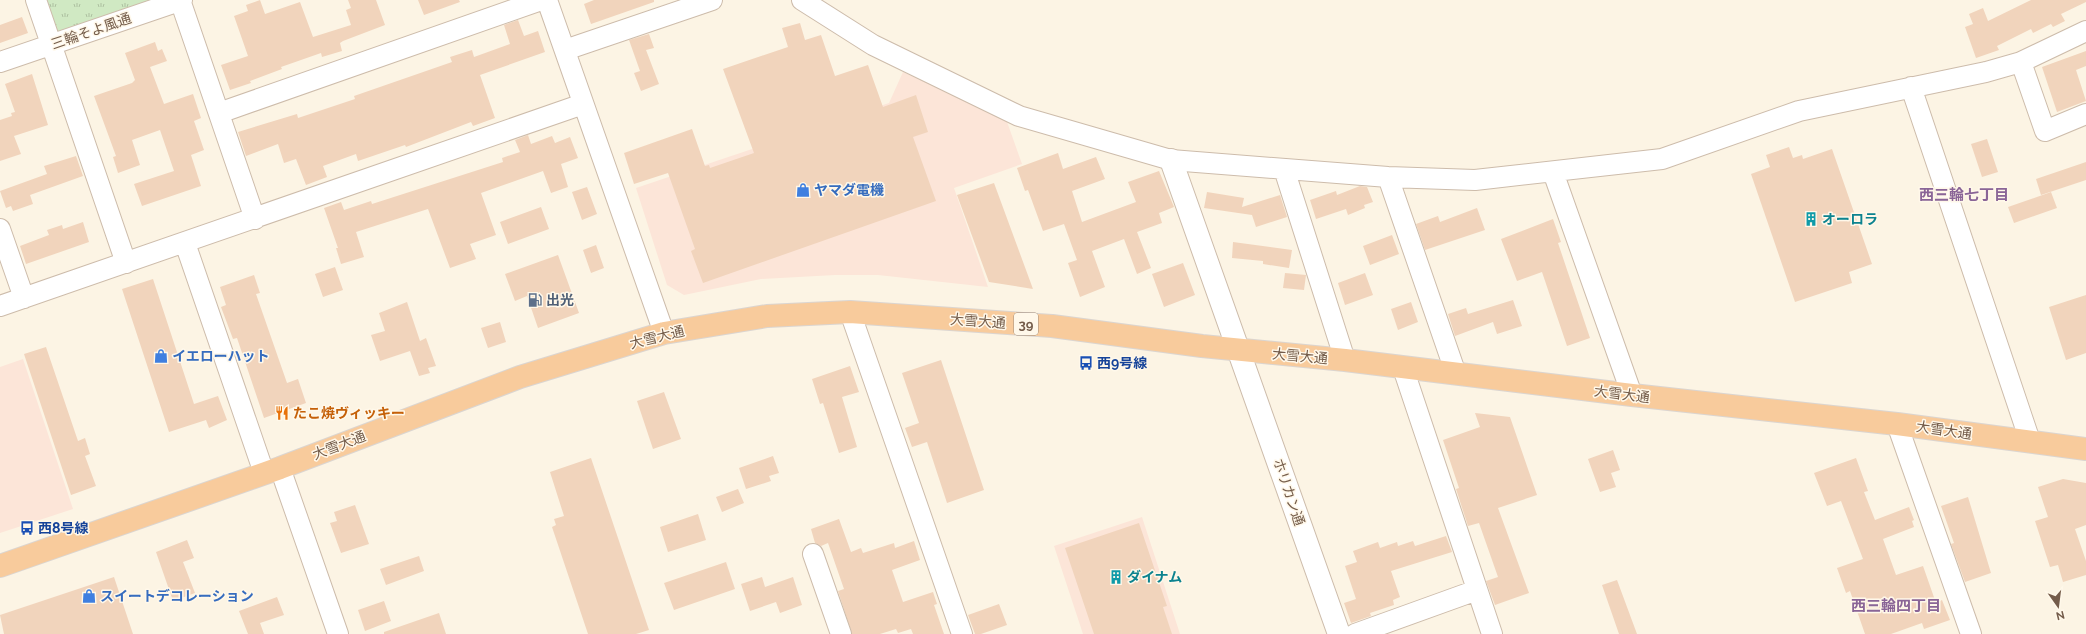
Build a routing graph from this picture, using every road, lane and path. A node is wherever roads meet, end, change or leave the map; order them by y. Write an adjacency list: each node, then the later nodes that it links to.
1 (36, 0): 8 (street)
2 (181, 0): 8 (street, 三輪そよ風通); 14 (street)
3 (541, 0): 14 (street)
4 (547, 0): 9 (street)
5 (712, 0): 9 (street)
6 (802, 0): 16 (street)
7 (2086, 31): 11 (street)
8 (52, 44): 10 (street, 三輪そよ風通); 23 (street)
9 (565, 50): 13 (street)
10 (0, 62)
11 (2021, 62): 12 (street); 15 (street)
12 (1911, 87): 18 (street); 34 (street)
13 (583, 104): 20 (street); 27 (street)
14 (219, 112): 20 (street)
15 (2086, 114)
16 (1171, 160): 17 (street); 28 (street)
17 (1284, 169): 19 (street); 29 (street)
18 (1553, 172): 19 (street); 32 (street)
19 (1388, 177): 31 (street)
20 (255, 219): 22 (street)
21 (0, 229): 24 (street)
22 (185, 243): 23 (street); 36 (street)
23 (126, 263): 24 (street)
24 (24, 298): 25 (street)
25 (0, 306)
26 (850, 312): 27 (highway, 大雪大通 / 39); 28 (highway, 大雪大通 / 39); 42 (street)
27 (664, 333): 36 (highway, 大雪大通 / 39)
28 (1239, 349): 29 (highway, 大雪大通 / 39); 43 (street, ホリカン通)
29 (1345, 360): 30 (highway, 大雪大通 / 39)
30 (1403, 368): 31 (highway, 大雪大通 / 39); 39 (street)
31 (1456, 374): 32 (highway, 大雪大通 / 39)
32 (1632, 395): 33 (highway, 大雪大通 / 39)
33 (1897, 424): 34 (highway, 大雪大通 / 39); 46 (street)
34 (2030, 441): 35 (highway, 大雪大通 / 39)
35 (2086, 449)
36 (272, 470): 38 (highway, 大雪大通 / 39); 40 (street)
37 (813, 554): 41 (street)
38 (0, 566)
39 (1477, 590): 44 (street); 45 (street)
40 (338, 634)
41 (841, 634)
42 (962, 634)
43 (1339, 634)
44 (1354, 634)
45 (1492, 634)
46 (1971, 634)

